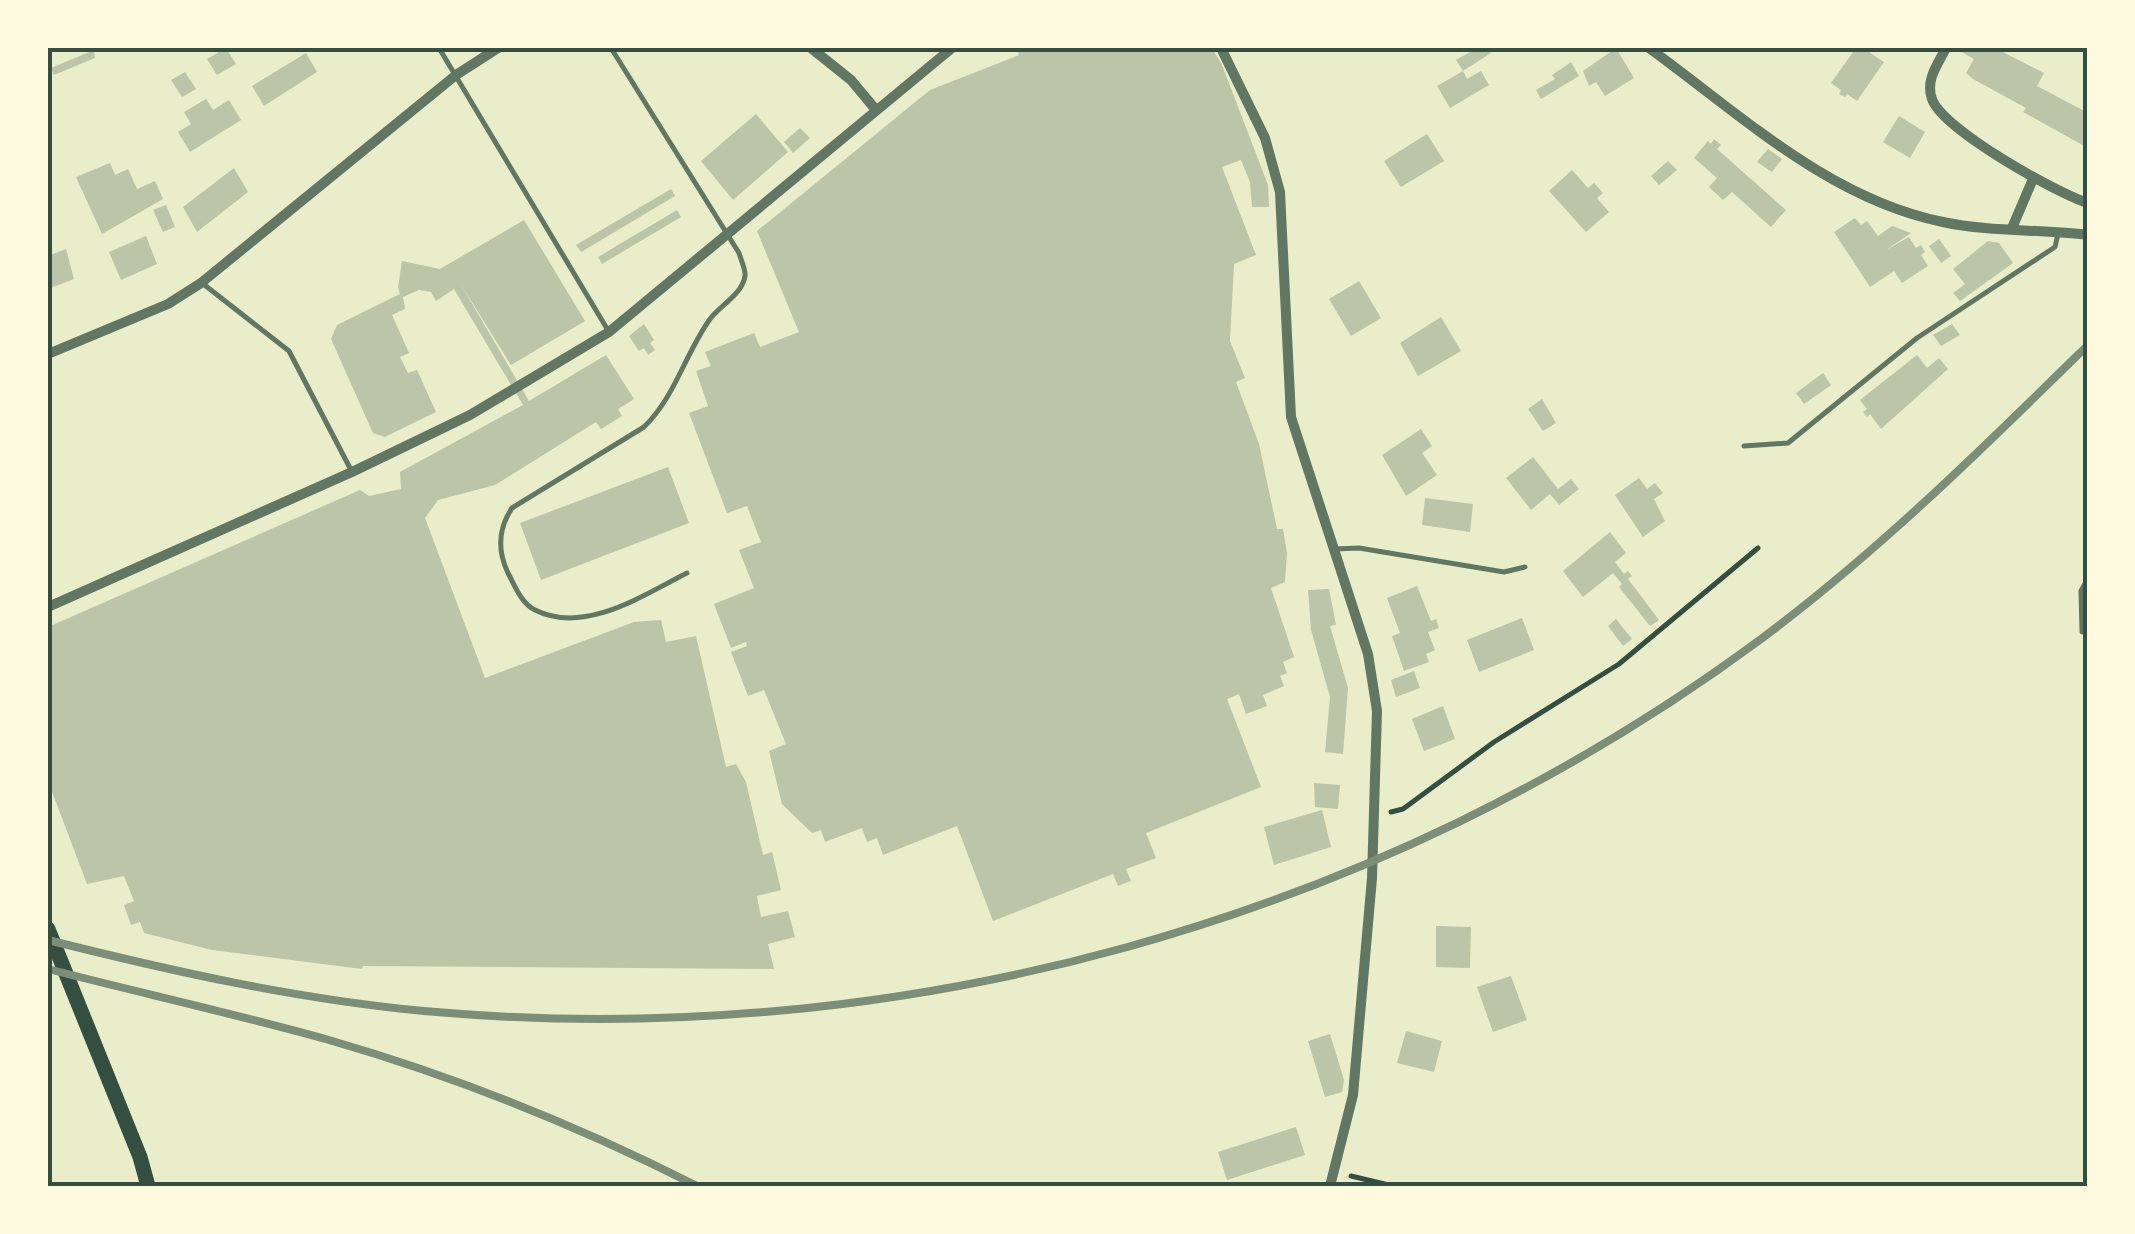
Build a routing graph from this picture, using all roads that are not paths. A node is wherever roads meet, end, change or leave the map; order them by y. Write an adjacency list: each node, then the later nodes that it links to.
1 (439, 48): 9 (lane)
2 (498, 48): 9 (street)
3 (610, 48): 15 (lane)
4 (811, 48): 10 (street)
5 (952, 48): 10 (street)
6 (1221, 48): 22 (street)
7 (1649, 48): 13 (street)
8 (1946, 48): 11 (street)
9 (456, 75): 17 (street); 18 (lane)
10 (876, 110): 15 (street)
11 (2034, 179): 12 (street); 13 (street)
12 (2088, 203)
13 (2012, 228): 14 (street)
14 (2059, 231): 16 (street); 20 (lane)
15 (725, 235): 18 (street); 24 (lane)
16 (2088, 235)
17 (201, 282): 19 (street); 21 (lane)
18 (609, 332): 21 (street)
19 (48, 354)
20 (1744, 446)
21 (352, 472): 26 (street)
22 (1332, 549): 23 (lane); 32 (street)
23 (1525, 567)
24 (687, 573)
25 (2088, 578): 27 (lane)
26 (48, 607)
27 (2082, 632)
28 (48, 929): 29 (main road)
29 (140, 1156): 30 (main road); 31 (main road)
30 (148, 1186)
31 (158, 1186)
32 (1330, 1186)

